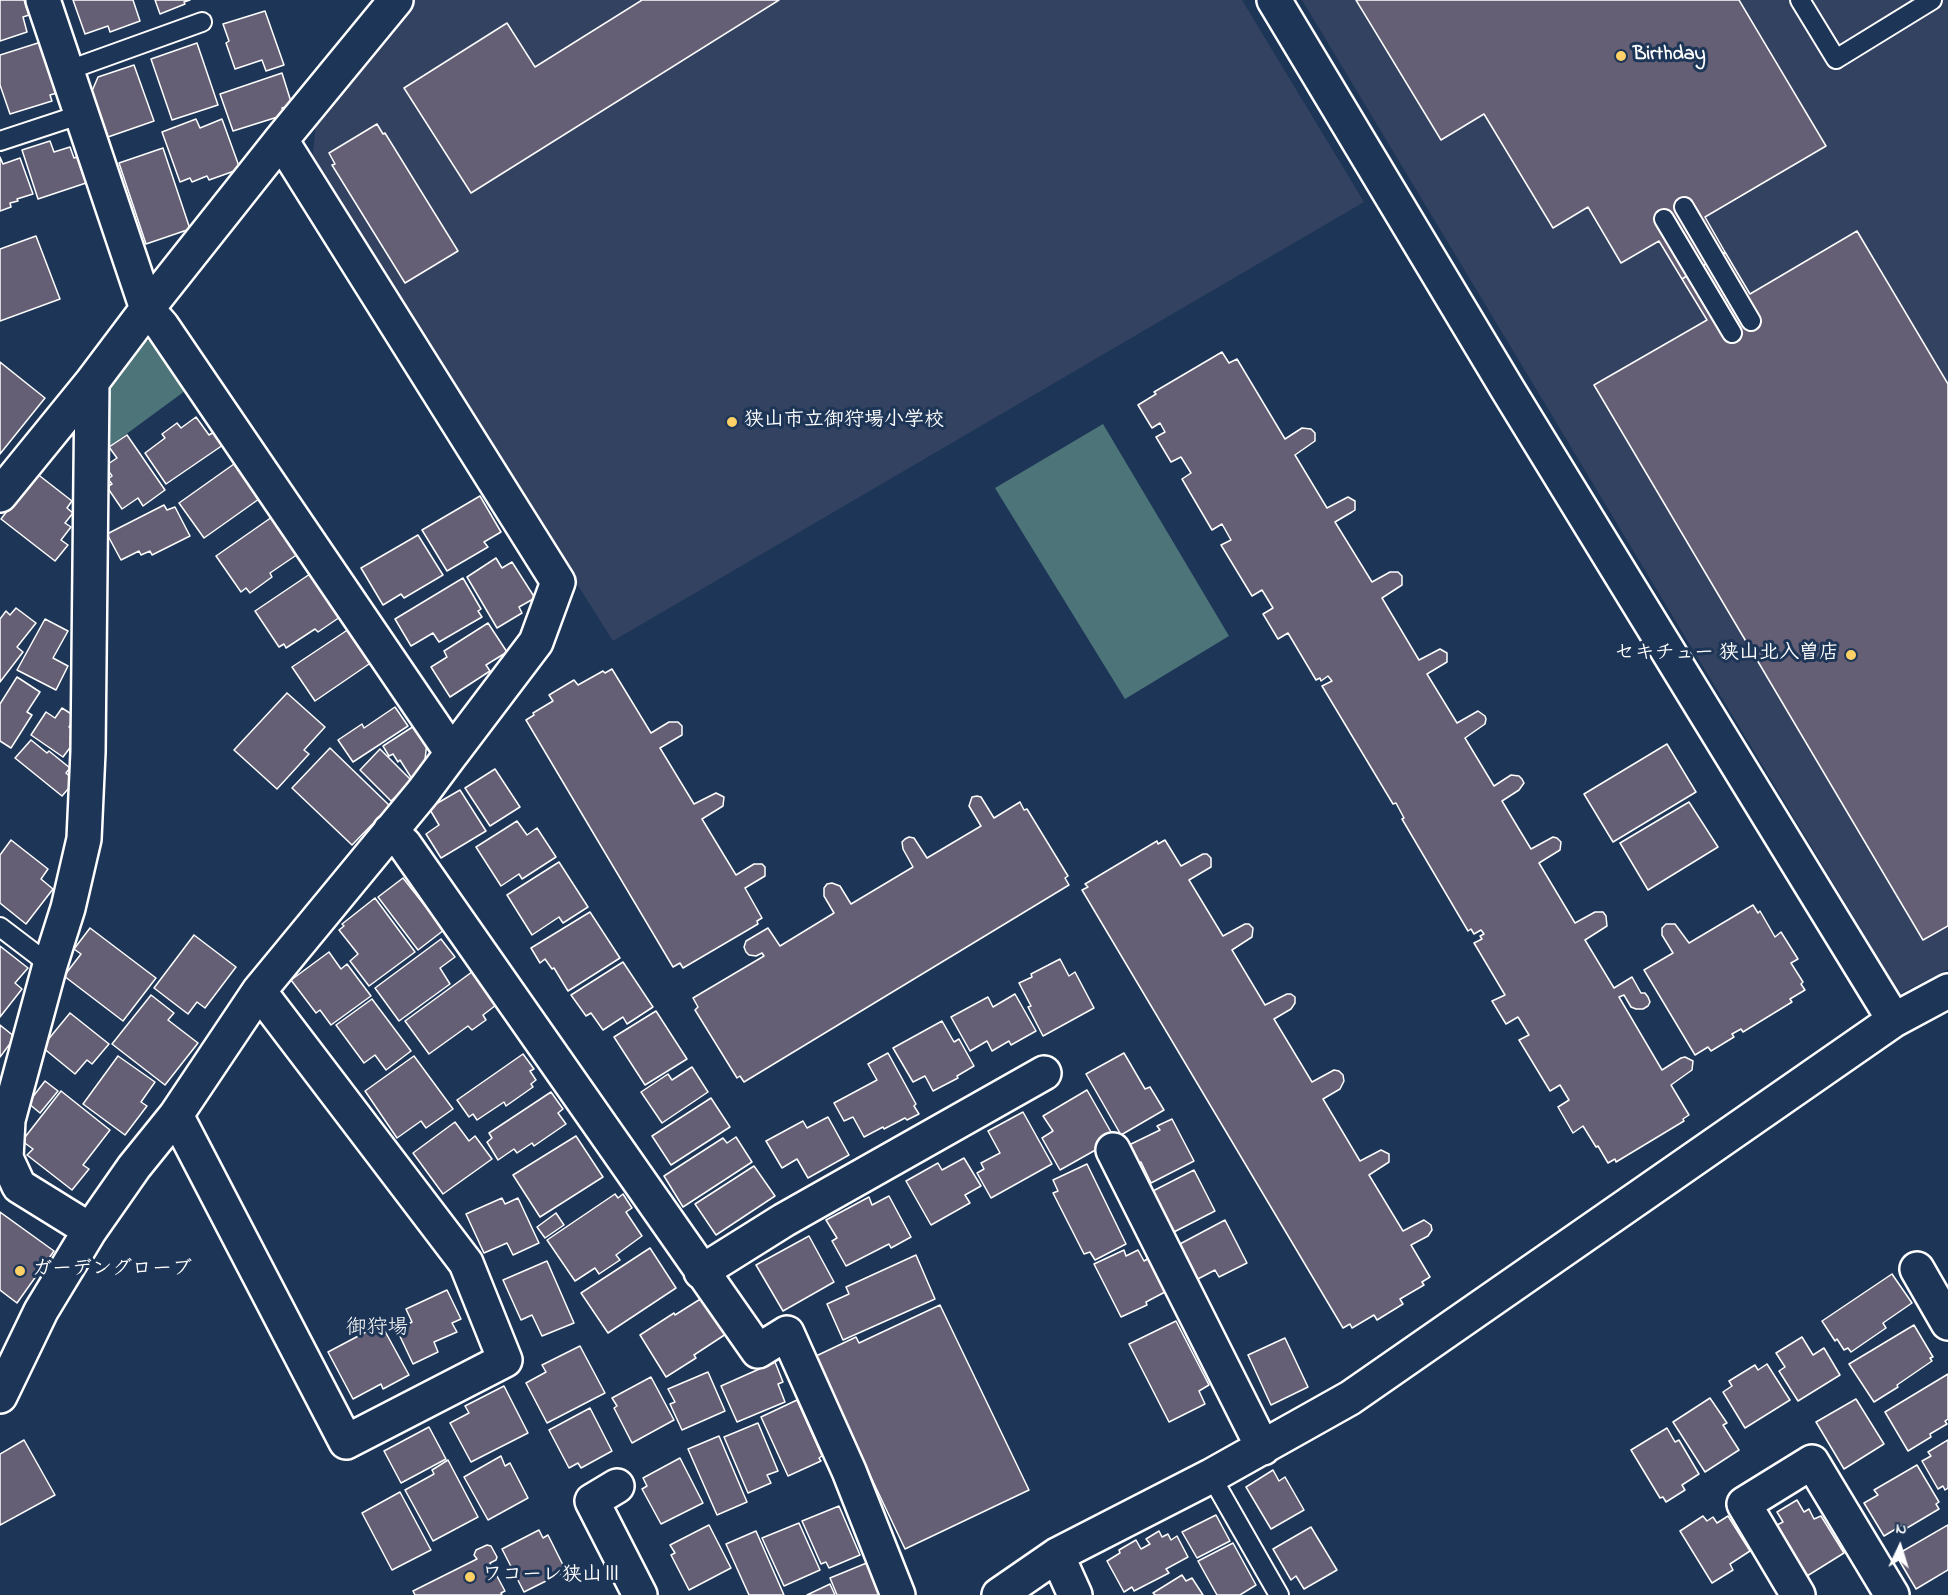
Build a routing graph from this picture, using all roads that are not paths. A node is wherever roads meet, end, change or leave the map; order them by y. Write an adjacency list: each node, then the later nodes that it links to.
1 (43, 0): 7 (street)
2 (396, 0): 9 (street)
3 (1274, 0): 24 (street)
4 (1800, 0): 5 (lane)
5 (1932, 0)
6 (202, 22): 7 (lane)
7 (66, 71): 8 (street)
8 (82, 114): 10 (lane); 13 (street)
9 (281, 140): 13 (street); 18 (street)
10 (0, 141)
11 (1684, 207): 14 (lane)
12 (1664, 219): 15 (lane)
13 (147, 309): 16 (street); 18 (street)
14 (1751, 321)
15 (1732, 333)
16 (92, 382): 17 (street); 21 (street)
17 (0, 495)
18 (452, 753): 19 (street)
19 (390, 831): 22 (street); 31 (street)
20 (0, 927): 21 (lane)
21 (50, 965): 27 (street)
22 (259, 991): 26 (street); 26 (street)
23 (1948, 992): 24 (street)
24 (1894, 1020): 34 (street)
25 (1044, 1073): 31 (street)
26 (176, 1114): 29 (street)
27 (4, 1117): 29 (street)
28 (1113, 1150): 34 (street)
29 (90, 1230): 33 (street)
30 (1917, 1269): 32 (street)
31 (701, 1272): 39 (street)
32 (1948, 1323)
33 (0, 1396)
34 (1263, 1448): 35 (street)
35 (1211, 1476): 37 (street); 42 (lane)
36 (617, 1486): 38 (street)
37 (1057, 1555): 40 (street); 41 (street)
38 (640, 1595)
39 (898, 1595)
40 (999, 1595)
41 (1075, 1595)
42 (1279, 1595)
43 (1798, 1595): 44 (street)
44 (1892, 1595)

